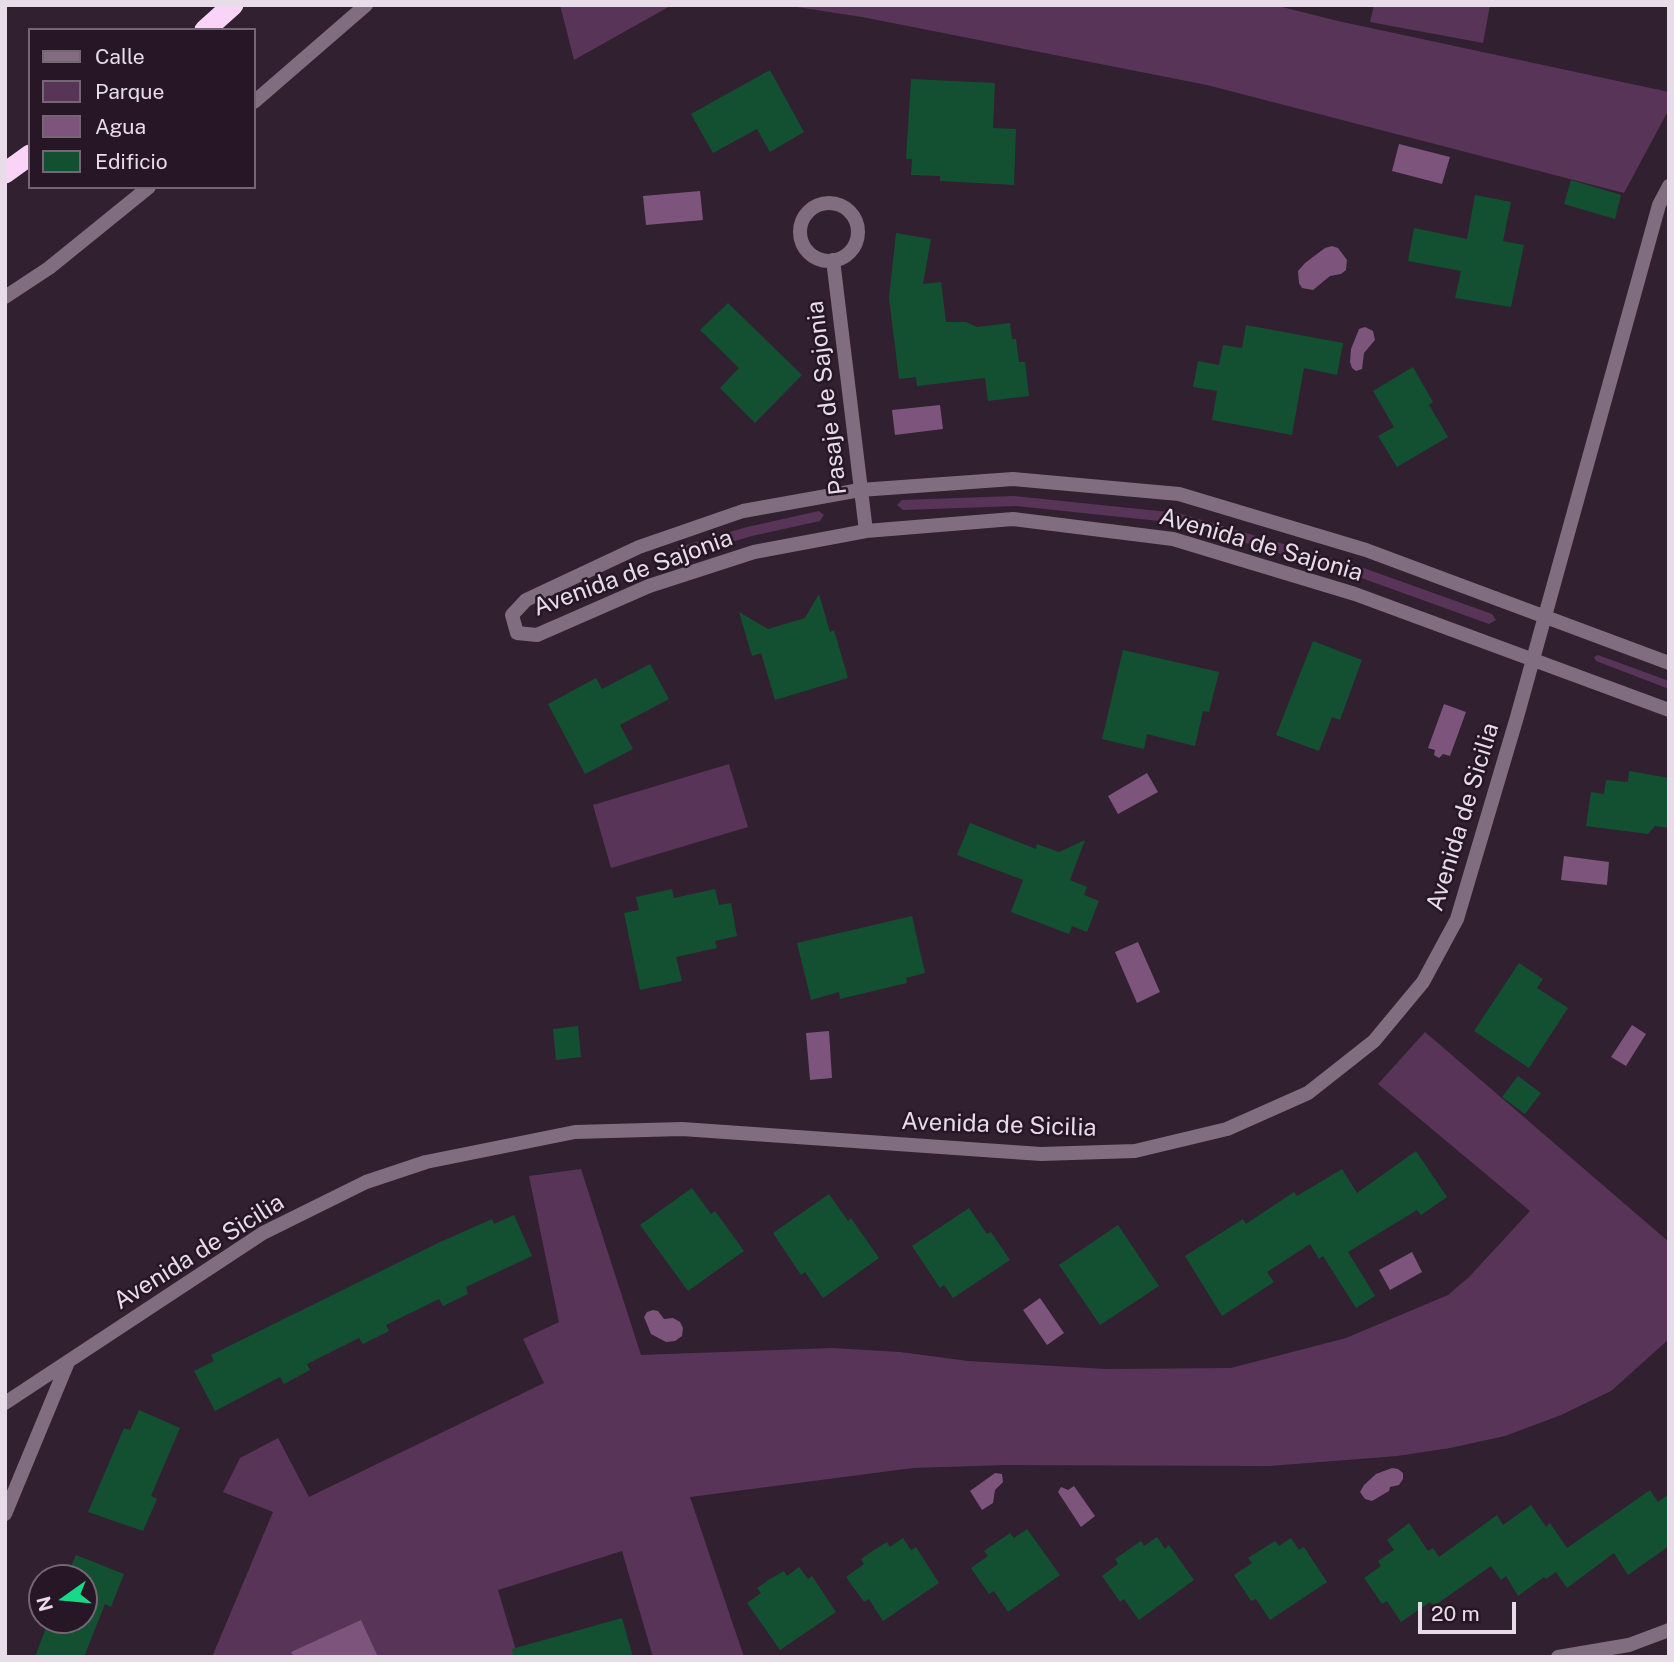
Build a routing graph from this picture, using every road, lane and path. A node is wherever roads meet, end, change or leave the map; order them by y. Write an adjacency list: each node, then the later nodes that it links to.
1 (233, 5): 3 (highway)
2 (366, 5): 4 (street)
3 (207, 28)
4 (256, 100)
5 (28, 156): 6 (highway)
6 (5, 173)
7 (1669, 186): 13 (street, Avenida de Sicilia)
8 (147, 189): 10 (street)
9 (833, 260): 9 (street); 11 (street, Pasaje de Sajonia)
10 (5, 297)
11 (860, 490): 12 (street, Pasaje de Sajonia); 12 (street, Avenida de Sajonia); 13 (street, Avenida de Sajonia)
12 (866, 531): 14 (street, Avenida de Sajonia)
13 (1544, 617): 14 (street, Avenida de Sicilia); 15 (street, Avenida de Sajonia)
14 (1532, 661): 16 (street, Avenida de Sajonia); 17 (street, Avenida de Sicilia)
15 (1669, 663)
16 (1669, 710)
17 (68, 1362): 18 (street, Avenida de Sicilia); 19 (street)
18 (5, 1403)
19 (5, 1514)
20 (1669, 1630): 21 (street)
21 (1630, 1651): 22 (street)
22 (1558, 1657)

